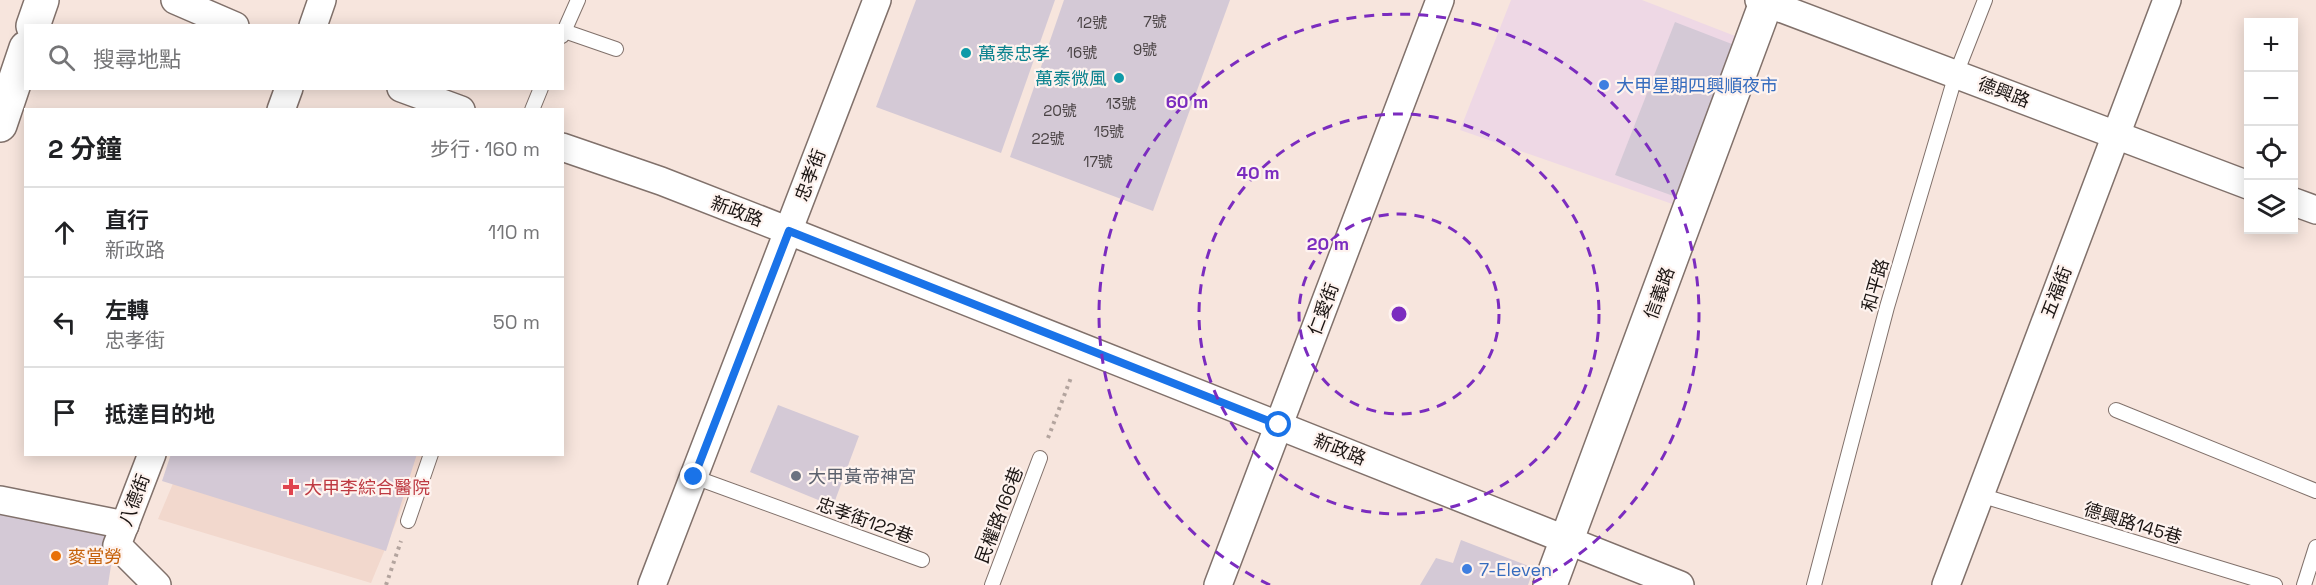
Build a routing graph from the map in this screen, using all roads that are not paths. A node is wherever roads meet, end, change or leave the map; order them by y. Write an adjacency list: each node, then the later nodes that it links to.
1 (42, 0): 10 (street)
2 (175, 0): 11 (street)
3 (322, 0): 12 (street)
4 (578, 0): 13 (lane)
5 (877, 0): 30 (street, 忠孝街)
6 (1440, 0): 32 (street, 仁愛街)
7 (1985, 0): 17 (lane, 和平路)
8 (2167, 0): 25 (street, 五福街)
9 (1764, 1): 17 (street, 德興路); 43 (street, 信義路)
10 (34, 24)
11 (230, 24)
12 (314, 24)
13 (564, 32)
14 (564, 34): 15 (lane)
15 (616, 49)
16 (24, 54): 24 (street)
17 (1956, 74): 25 (street, 德興路); 52 (lane, 和平路)
18 (288, 90): 21 (street)
19 (406, 90): 22 (street)
20 (540, 90): 23 (lane)
21 (282, 108)
22 (456, 108)
23 (533, 108)
24 (0, 125)
25 (2116, 135): 27 (street, 德興路); 38 (street, 五福街)
26 (564, 148): 30 (street, 新政路)
27 (2244, 183)
28 (2298, 203): 29 (street)
29 (2316, 210)
30 (789, 231): 32 (street, 新政路); 36 (street, 忠孝街)
31 (2116, 410): 37 (lane)
32 (1279, 425): 43 (street, 新政路); 49 (street, 仁愛街)
33 (151, 456): 42 (street, 八德街)
34 (430, 456): 41 (lane)
35 (1040, 458): 48 (lane, 民權路166巷)
36 (694, 477): 45 (lane, 忠孝街122巷); 47 (street, 忠孝街)
37 (2316, 491)
38 (1980, 495): 53 (street, 五福街); 54 (lane, 德興路145巷)
39 (0, 500): 42 (street)
40 (0, 517): 42 (street)
41 (408, 520)
42 (121, 536): 46 (street)
43 (1567, 539): 50 (street, 信義路); 51 (street, 新政路)
44 (2316, 547): 55 (lane)
45 (922, 560)
46 (158, 585)
47 (652, 585)
48 (992, 585)
49 (1218, 585)
50 (1550, 585)
51 (1680, 585)
52 (1814, 585)
53 (1946, 585)
54 (2275, 585)
55 (2304, 585)

